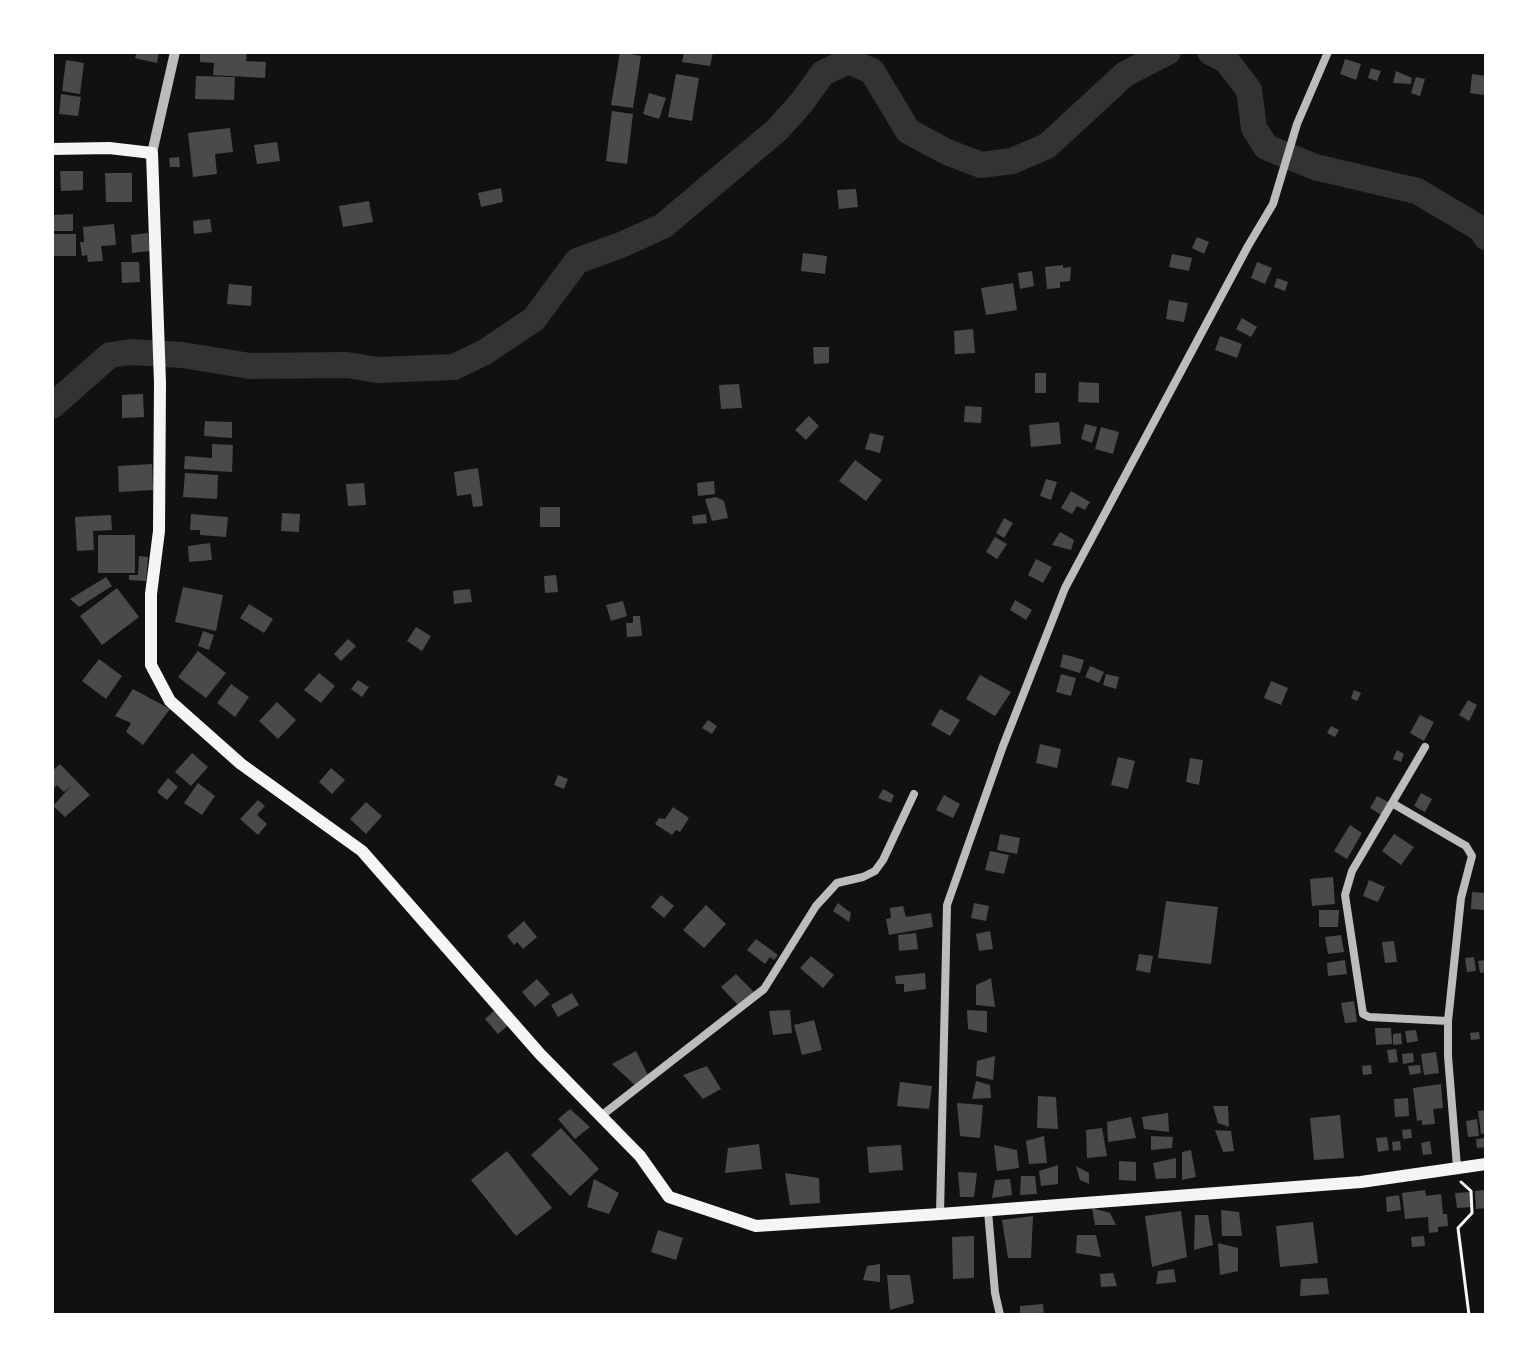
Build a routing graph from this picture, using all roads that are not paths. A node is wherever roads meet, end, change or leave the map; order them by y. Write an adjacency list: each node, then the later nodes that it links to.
1 (175, 52): 4 (street)
2 (1328, 52): 13 (street)
3 (52, 149): 4 (main road)
4 (152, 153): 9 (main road)
5 (1425, 747): 7 (street)
6 (914, 794): 9 (street)
7 (1392, 803): 8 (street); 8 (street)
8 (1448, 1021): 11 (street)
9 (601, 1116): 13 (main road)
10 (1486, 1164): 11 (main road)
11 (1457, 1167): 12 (main road)
12 (988, 1211): 13 (main road); 14 (street)
13 (940, 1214)
14 (1000, 1315)

